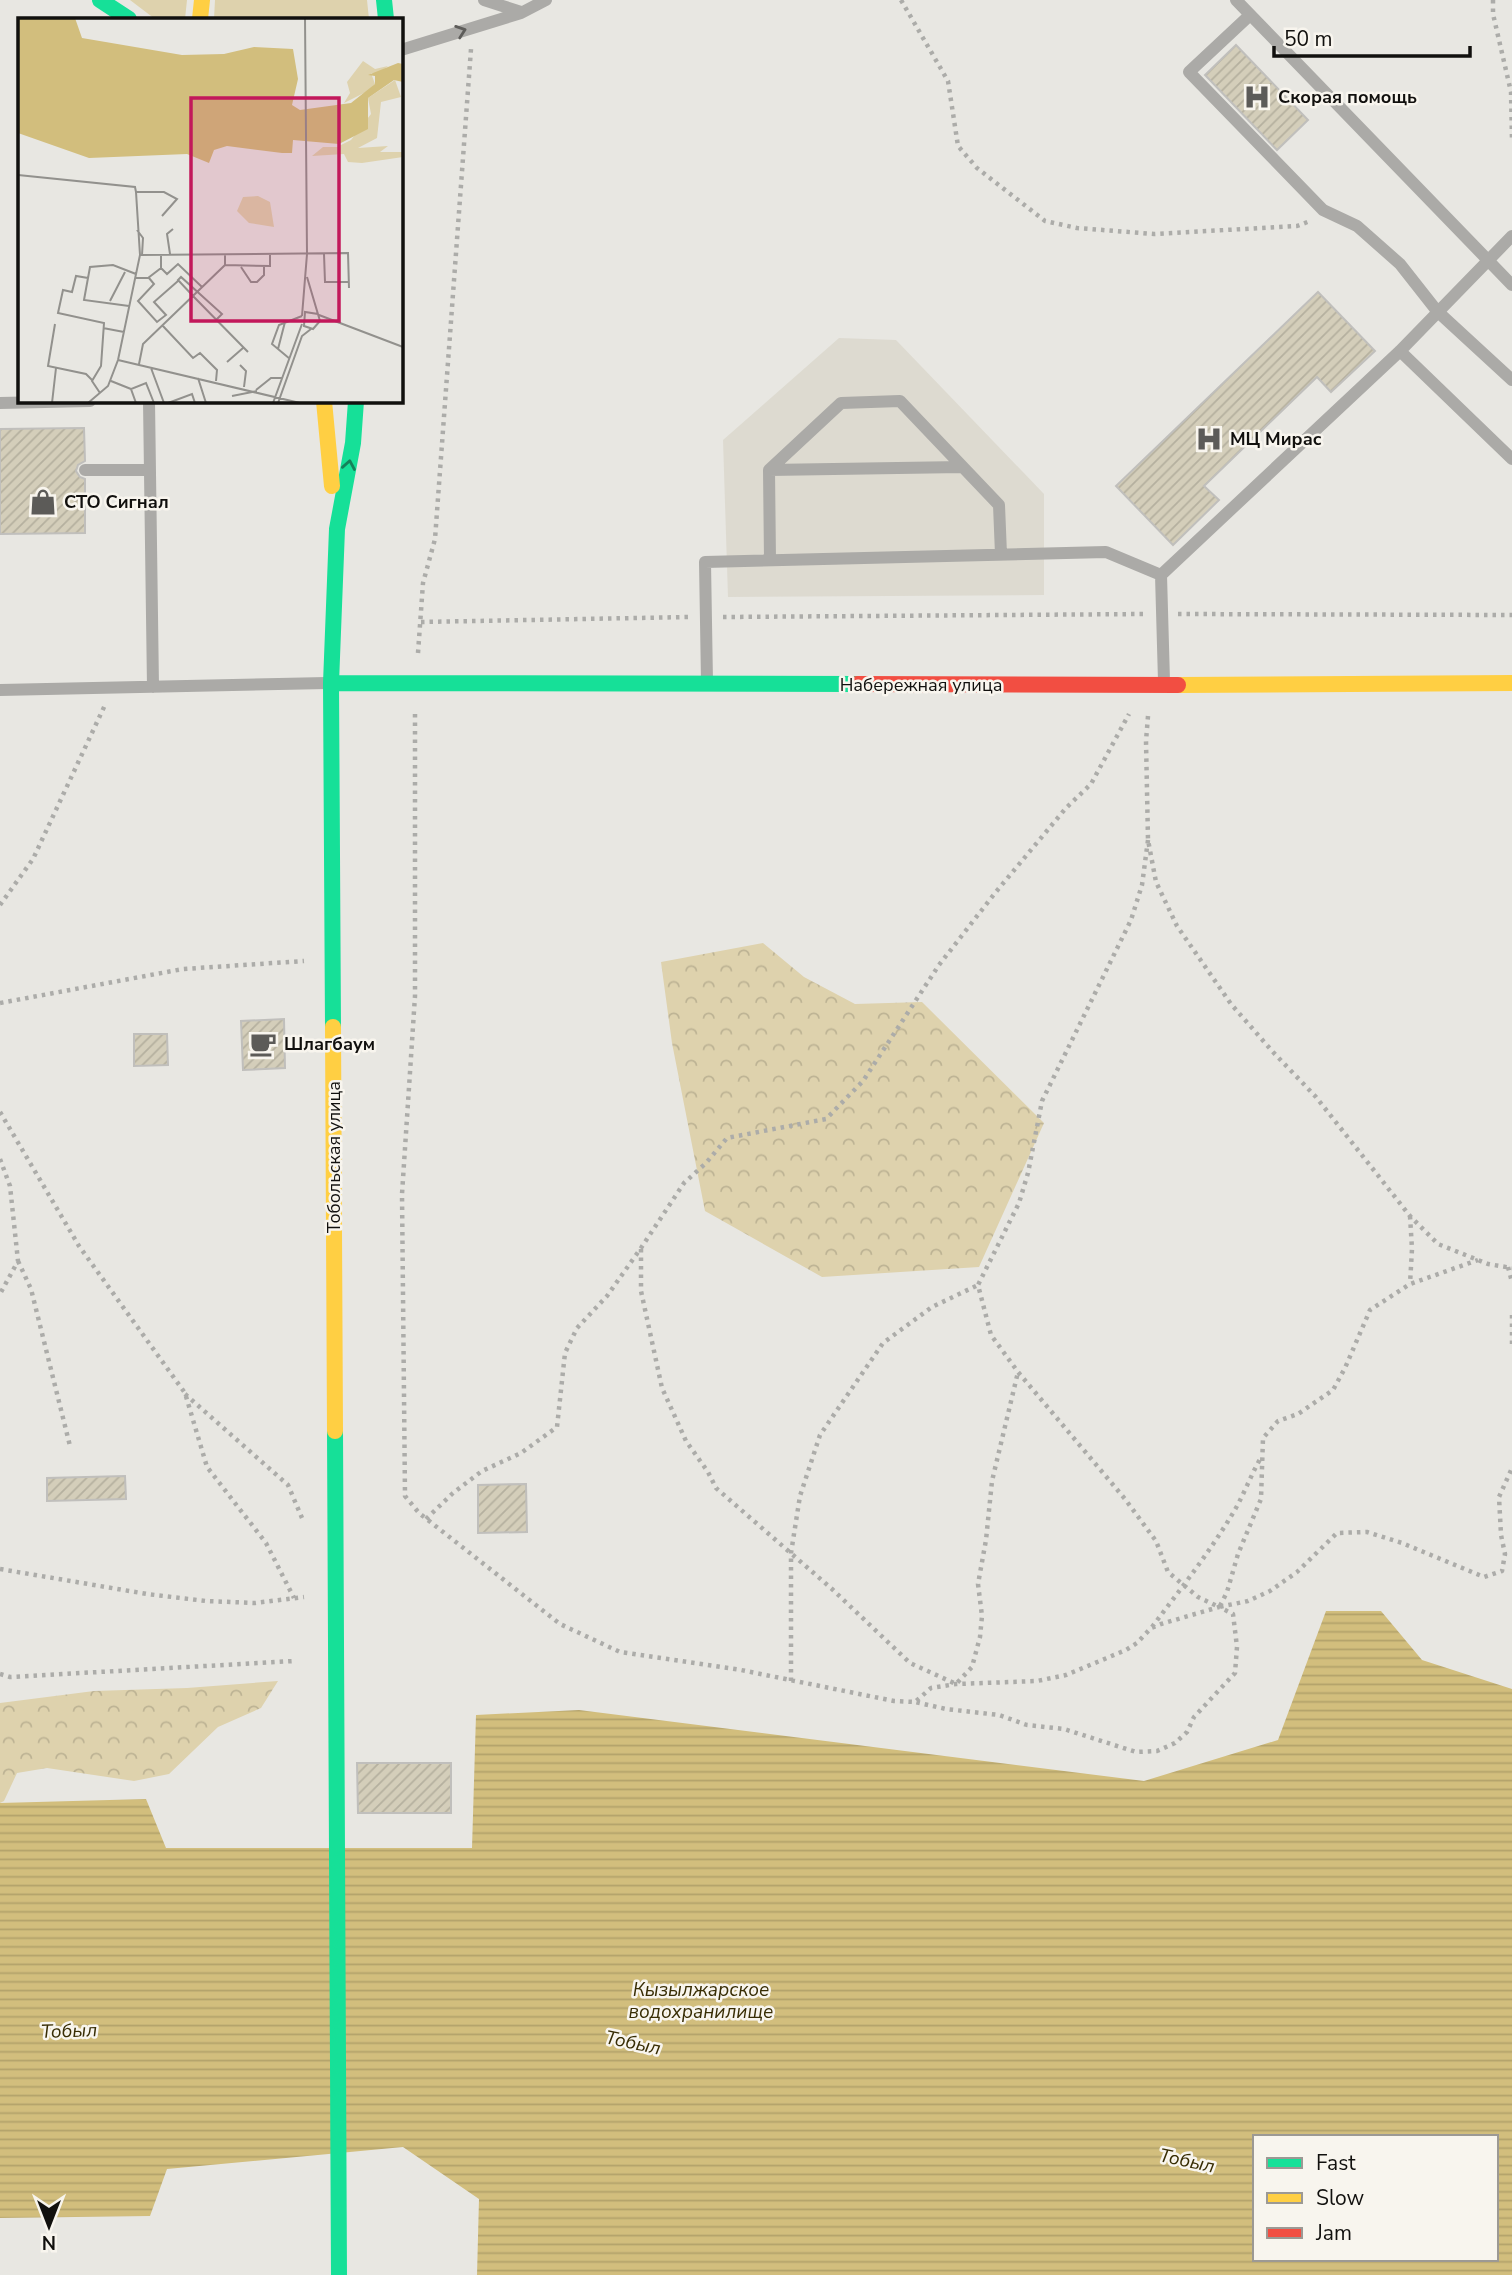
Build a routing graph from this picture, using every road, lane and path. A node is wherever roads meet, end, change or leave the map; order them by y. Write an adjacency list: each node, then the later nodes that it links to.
1 (100, 0): 11 (street)
2 (202, 0): 12 (street)
3 (384, 0): 13 (street)
4 (484, 0): 9 (lane)
5 (546, 0): 9 (lane)
6 (901, 0): 17 (path)
7 (1236, 0): 10 (lane)
8 (1493, 0): 16 (path)
9 (521, 13): 14 (lane)
10 (1250, 15): 17 (lane); 19 (lane)
11 (127, 18)
12 (200, 18)
13 (386, 18)
14 (472, 26): 15 (lane, one-way to 14); 41 (path)
15 (402, 50)
16 (1512, 139)
17 (1329, 213): 21 (lane)
18 (1512, 236): 19 (lane)
19 (1487, 259): 20 (lane); 21 (lane)
20 (1512, 285)
21 (1437, 311): 22 (lane); 23 (lane)
22 (1399, 351): 29 (lane); 37 (lane)
23 (1512, 380)
24 (45, 402): 28 (lane)
25 (149, 402): 32 (lane)
26 (324, 402): 34 (street)
27 (356, 402): 34 (street, one-way to 27)
28 (0, 403)
29 (1512, 459)
30 (962, 467): 33 (lane); 33 (lane); 35 (lane)
31 (85, 470): 32 (lane)
32 (150, 470): 47 (lane)
33 (769, 470): 36 (lane)
34 (337, 529): 42 (street, Тобольская улица)
35 (1001, 554): 36 (lane); 37 (lane)
36 (770, 560): 40 (lane)
37 (1161, 575): 38 (lane)
38 (1162, 614): 39 (path); 40 (path); 46 (lane)
39 (1512, 615)
40 (706, 617): 41 (path); 45 (lane)
41 (421, 622): 43 (path)
42 (331, 683): 43 (street, Набережная улица); 47 (lane); 54 (street, Тобольская улица)
43 (415, 683): 45 (street, Набережная улица); 74 (path)
44 (1512, 683): 46 (street, Набережная улица)
45 (707, 684): 46 (street, Набережная улица)
46 (1164, 685)
47 (153, 687): 48 (lane)
48 (112, 688): 49 (lane); 53 (path)
49 (0, 690)
50 (1134, 704): 59 (path)
51 (1149, 707): 52 (path)
52 (1148, 840): 58 (path); 65 (path)
53 (0, 905)
54 (332, 958): 55 (path); 82 (street, Тобольская улица)
55 (0, 1003)
56 (0, 1112): 70 (path)
57 (0, 1159): 61 (path)
58 (1410, 1216): 60 (path); 64 (path)
59 (641, 1248): 74 (path); 76 (path)
60 (1478, 1260): 62 (path); 64 (path)
61 (18, 1261): 66 (path); 71 (path)
62 (1510, 1268): 63 (path)
63 (1512, 1282)
64 (1410, 1284): 72 (path)
65 (978, 1285): 69 (path); 76 (path)
66 (0, 1294)
67 (1512, 1315): 68 (path)
68 (1512, 1349)
69 (1018, 1372): 81 (path); 90 (path)
70 (185, 1393): 75 (path); 84 (path)
71 (70, 1446)
72 (1263, 1454): 81 (path); 85 (path)
73 (1512, 1468): 79 (path)
74 (426, 1519): 89 (path)
75 (302, 1528)
76 (791, 1553): 89 (path); 90 (path)
77 (1512, 1568): 79 (path)
78 (0, 1569): 84 (path)
79 (1503, 1571): 85 (path)
80 (305, 1583): 83 (path)
81 (1184, 1585): 85 (path); 86 (path)
82 (336, 1594): 83 (path); 92 (street, Тобольская улица)
83 (305, 1597): 84 (path)
84 (294, 1598)
85 (1219, 1607): 86 (path); 91 (path)
86 (1151, 1628): 90 (path)
87 (294, 1661): 88 (path)
88 (0, 1675)
89 (791, 1681): 91 (path)
90 (956, 1684): 91 (path)
91 (915, 1702)
92 (339, 2275)

